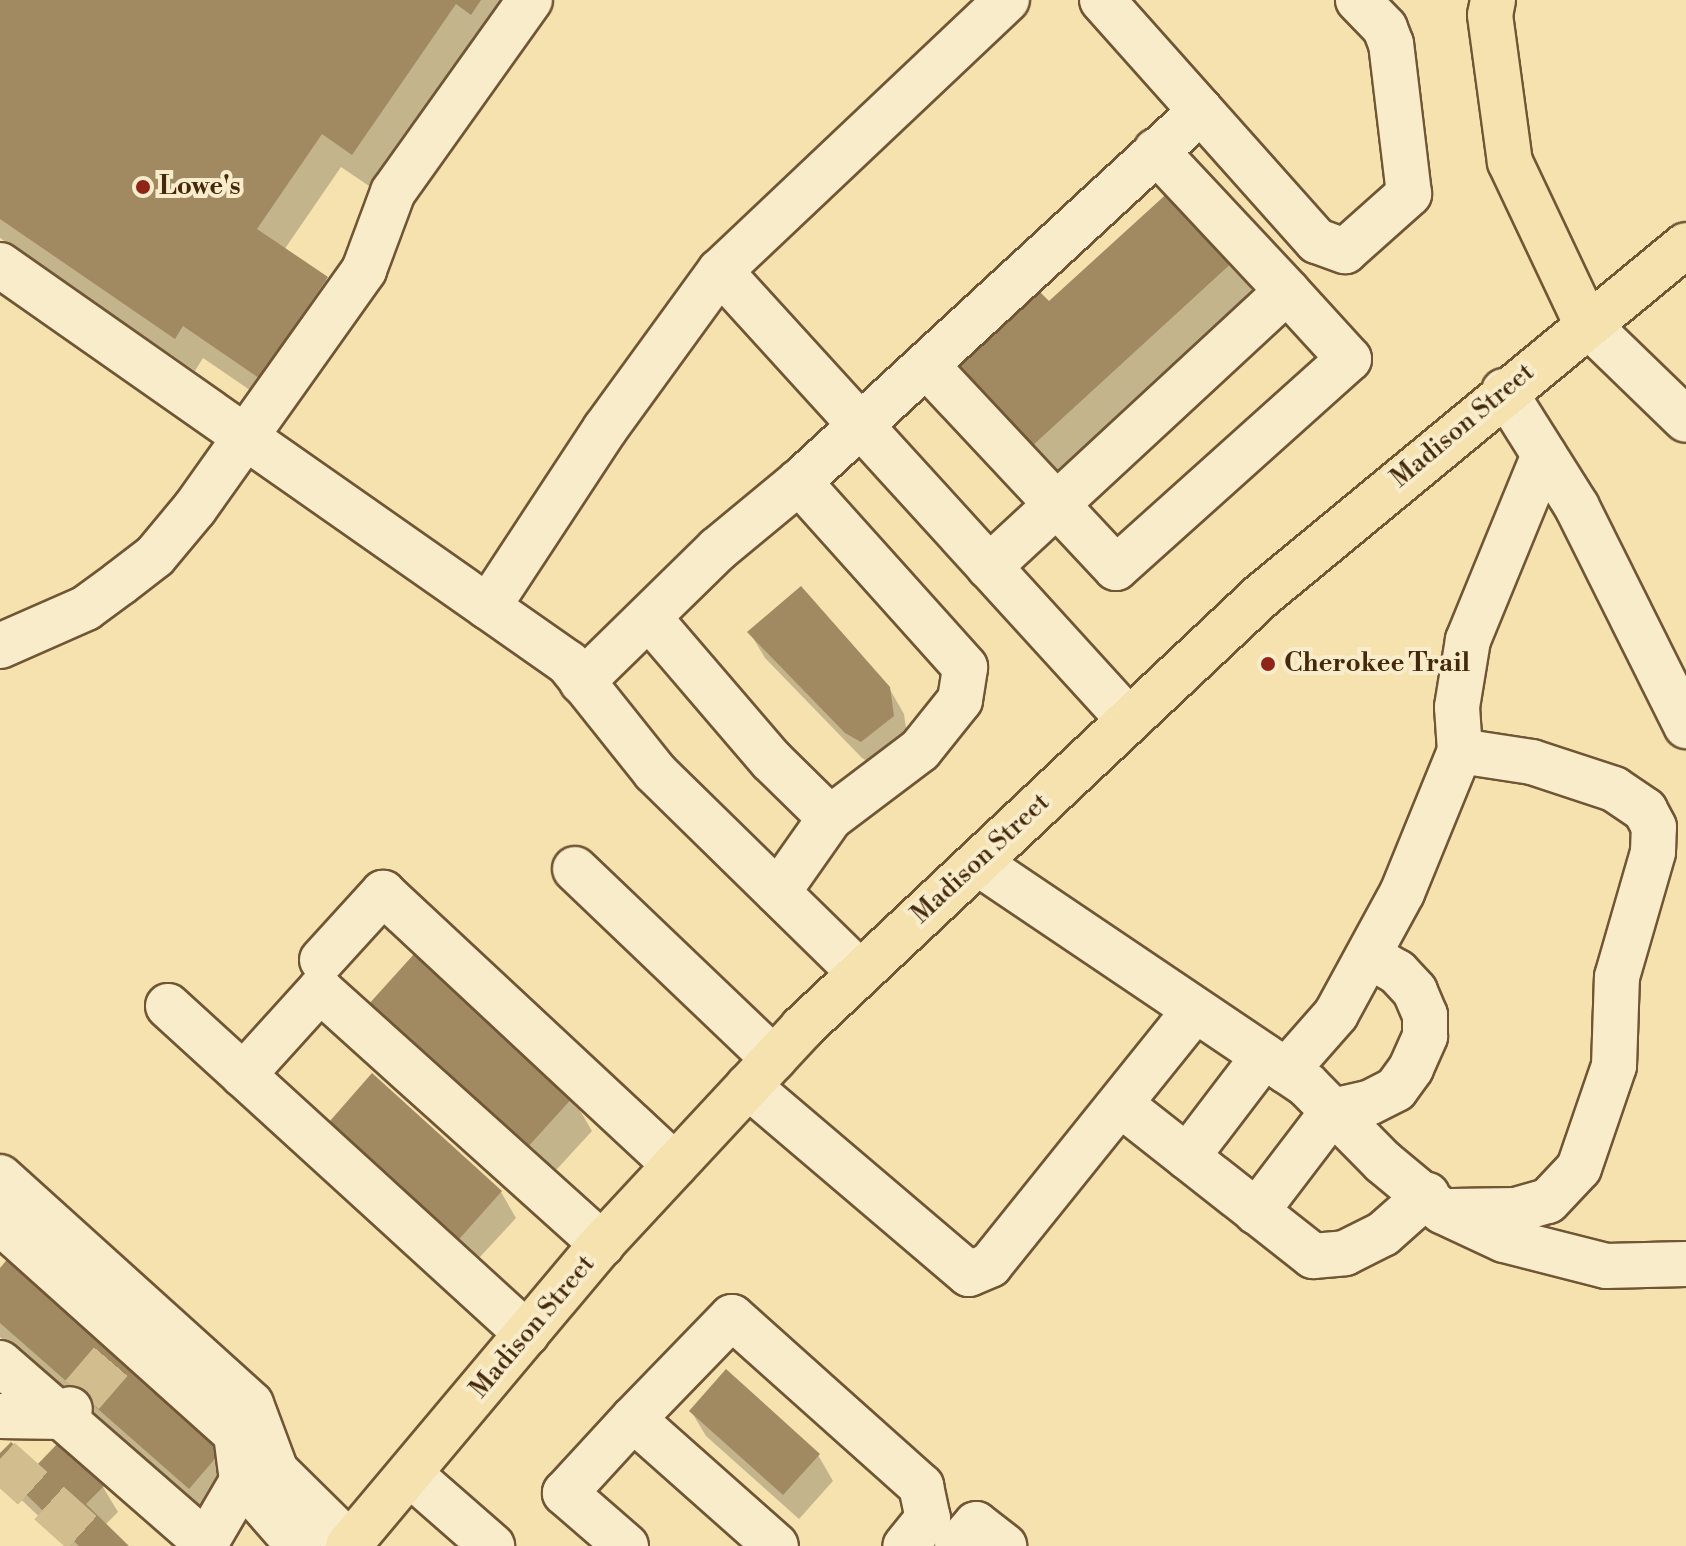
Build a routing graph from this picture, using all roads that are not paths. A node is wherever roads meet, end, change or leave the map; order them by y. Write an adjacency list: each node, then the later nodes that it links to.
1 (530, 0): 17 (street)
2 (1007, 0): 10 (street)
3 (1102, 0): 6 (street)
4 (1358, 0): 6 (street)
5 (1487, 5): 12 (main road)
6 (1201, 111): 7 (street)
7 (1156, 151): 11 (street); 13 (street)
8 (1686, 245): 12 (main road, Madison Street)
9 (0, 265): 17 (street)
10 (720, 271): 16 (street); 22 (street)
11 (1287, 291): 20 (street); 20 (street)
12 (1586, 323): 14 (main road, Madison Street); 15 (street)
13 (926, 365): 16 (street); 20 (street)
14 (1504, 391): 18 (street); 26 (main road, Madison Street)
15 (1686, 420)
16 (860, 425): 19 (street); 21 (street)
17 (245, 437): 22 (street); 24 (street)
18 (1544, 455): 27 (street); 28 (street)
19 (799, 482): 23 (street); 29 (street)
20 (1055, 504): 21 (street)
21 (989, 567): 26 (street)
22 (488, 607): 25 (street)
23 (650, 619): 25 (street); 29 (street)
24 (0, 646)
25 (582, 682): 32 (street)
26 (1129, 720): 30 (main road, Madison Street)
27 (1686, 726)
28 (1460, 751): 33 (street); 46 (street)
29 (830, 818): 32 (street)
30 (978, 863): 34 (main road, Madison Street); 37 (street)
31 (575, 869): 39 (street)
32 (778, 892): 34 (street)
33 (1369, 956): 38 (street); 42 (street)
34 (860, 973): 39 (main road, Madison Street)
35 (321, 975): 40 (street); 44 (street); 48 (street)
36 (168, 1006): 40 (street)
37 (1195, 1010): 38 (street); 41 (street)
38 (1275, 1063): 42 (street); 43 (street)
39 (761, 1073): 41 (street); 44 (main road, Madison Street)
40 (243, 1075): 50 (street)
41 (1120, 1104): 43 (street)
42 (1333, 1111): 46 (street); 47 (street)
43 (1187, 1157): 47 (street)
44 (675, 1165): 48 (main road, Madison Street)
45 (3, 1196): 56 (street); 58 (street)
46 (1434, 1203): 47 (street); 49 (street)
47 (1256, 1212)
48 (602, 1244): 50 (main road, Madison Street)
49 (1686, 1264)
50 (527, 1334): 55 (main road, Madison Street)
51 (0, 1363): 52 (street)
52 (72, 1406): 53 (street); 57 (street)
53 (0, 1416)
54 (633, 1419): 61 (street); 62 (street); 63 (street)
55 (411, 1475): 58 (main road, Madison Street); 60 (street)
56 (242, 1481): 57 (street); 59 (street)
57 (205, 1545)
58 (349, 1545)
59 (299, 1546)
60 (492, 1546)
61 (626, 1546)
62 (776, 1546)
63 (905, 1546)
64 (957, 1546): 65 (street)
65 (1004, 1546)

